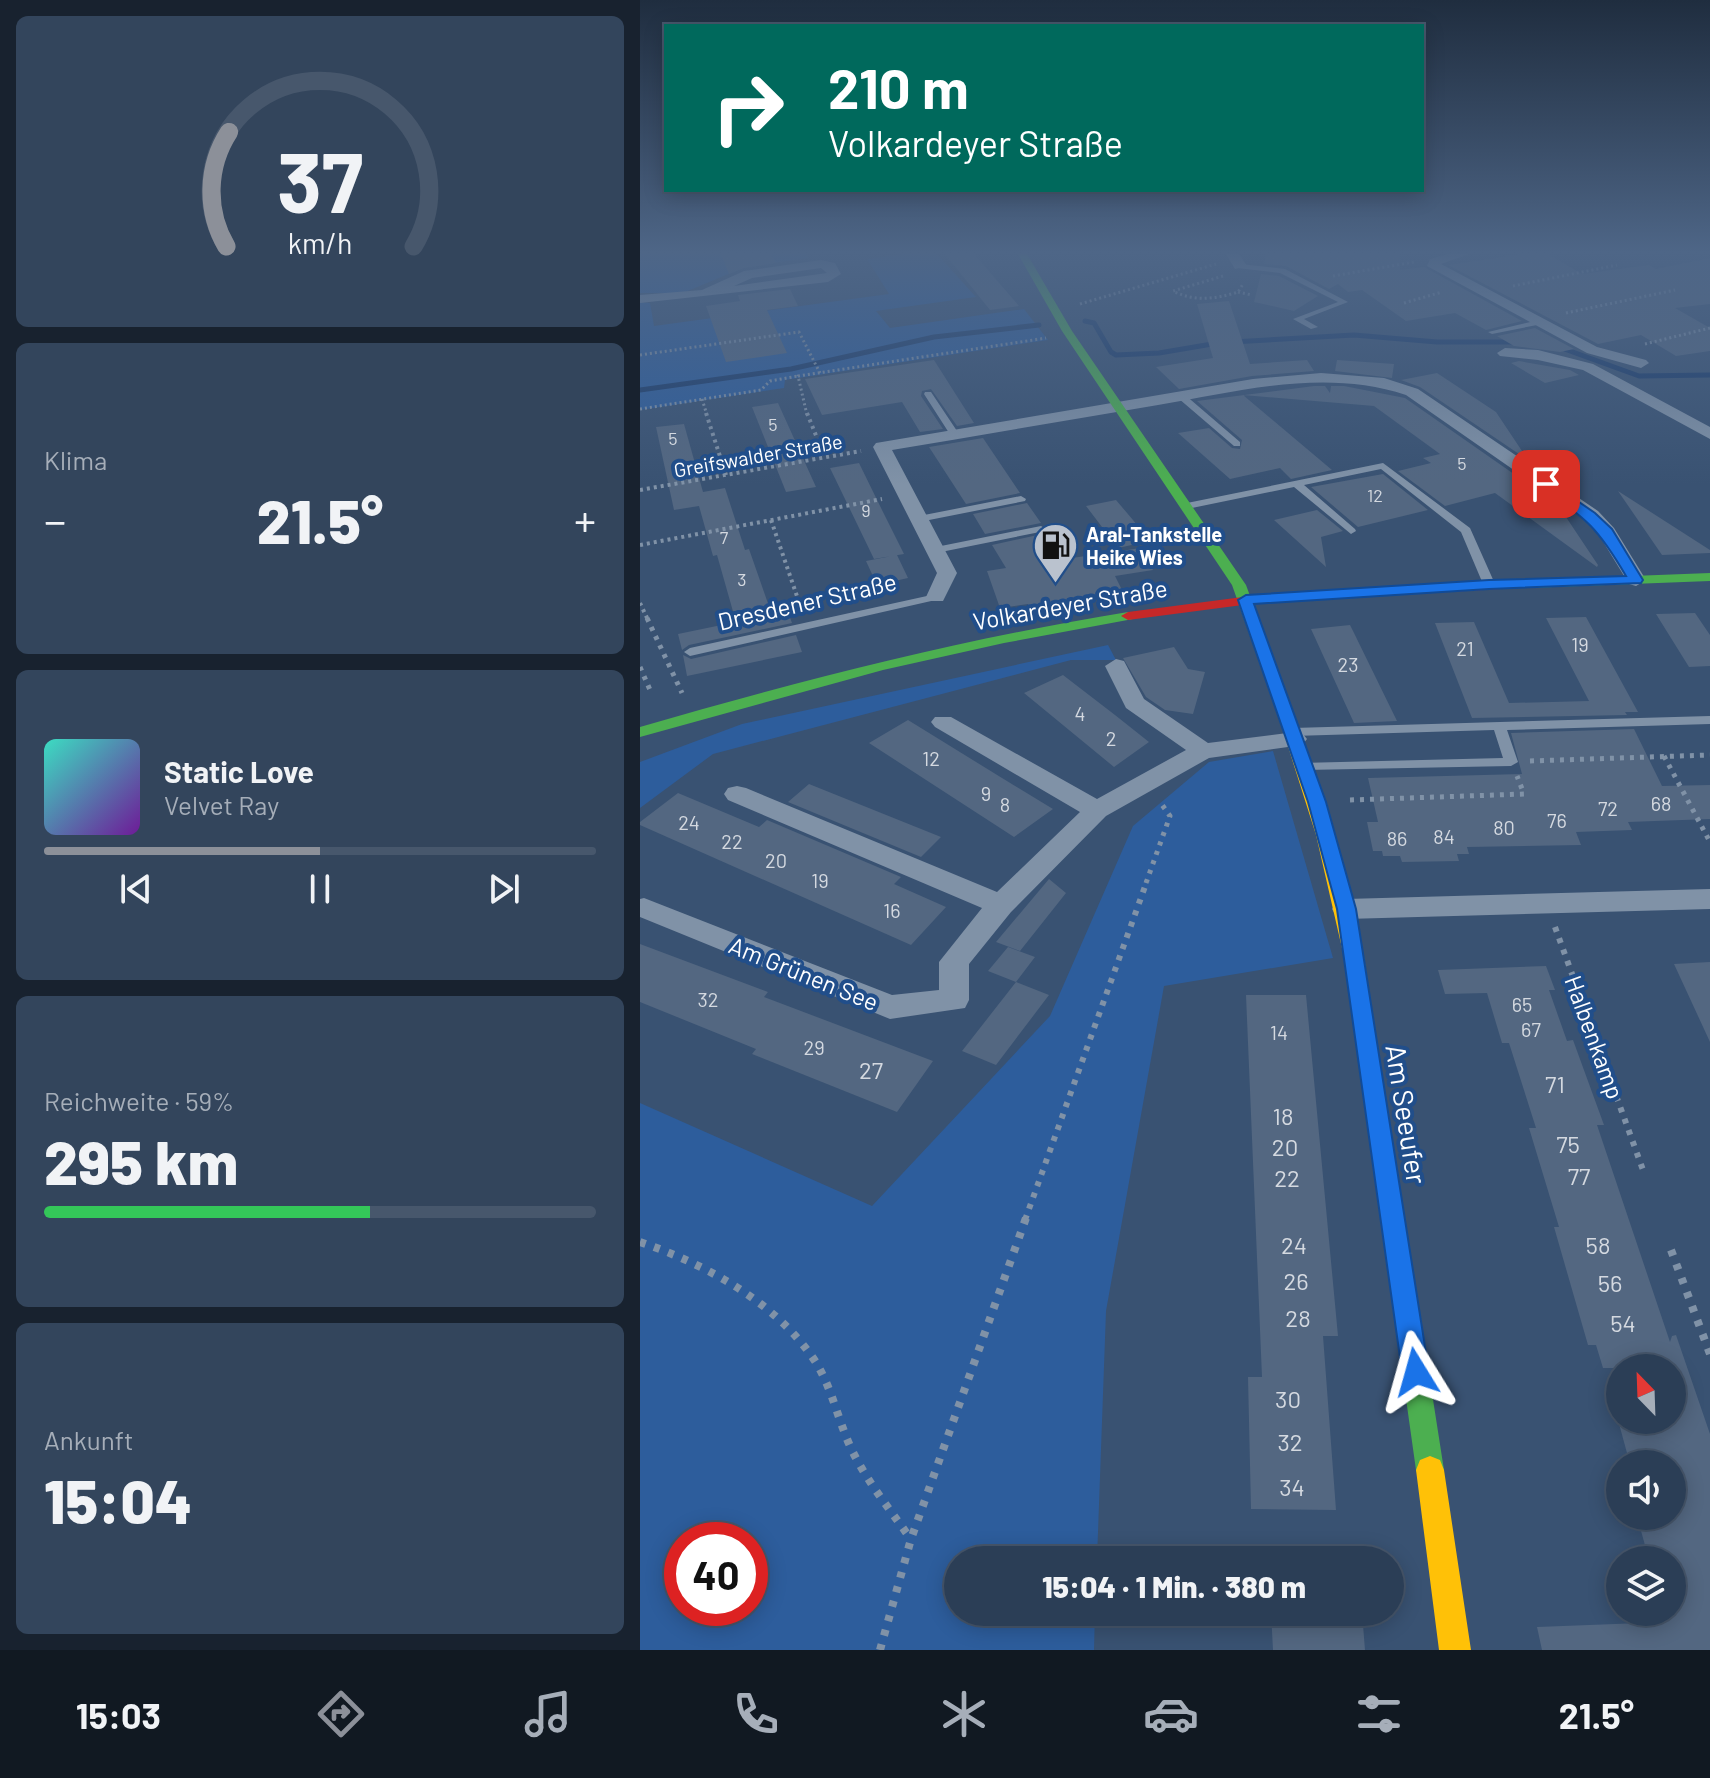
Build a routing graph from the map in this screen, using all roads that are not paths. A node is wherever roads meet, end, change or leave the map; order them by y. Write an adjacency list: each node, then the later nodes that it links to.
1 (1068, 331): 9 (street, Am Seeufer)
2 (1496, 331): 4 (lane)
3 (1556, 331): 6 (street)
4 (1492, 332)
5 (1505, 353): 11 (street)
6 (1641, 363)
7 (928, 394): 10 (lane)
8 (1181, 396): 9 (street); 12 (lane); 21 (street)
9 (1118, 406): 10 (street); 15 (street, Am Seeufer)
10 (954, 434): 16 (street, Dresdener Straße)
11 (1710, 434)
12 (1237, 444)
13 (1298, 485): 15 (lane); 18 (lane); 22 (lane)
14 (1021, 499): 16 (lane)
15 (1187, 506): 24 (street, Am Seeufer)
16 (919, 519): 19 (street, Dresdener Straße)
17 (1041, 529): 19 (lane)
18 (1351, 531)
19 (936, 550): 23 (street, Dresdener Straße)
20 (1710, 577): 21 (street, Volkardeyer Straße)
21 (1636, 580): 22 (street, Volkardeyer Straße)
22 (1489, 584): 24 (street, Volkardeyer Straße)
23 (936, 597): 25 (lane, Dresdener Straße)
24 (1246, 600): 30 (street, Volkardeyer Straße); 31 (street, Am Seeufer)
25 (690, 652)
26 (1116, 666): 32 (street)
27 (1710, 720): 29 (lane)
28 (943, 722): 35 (street)
29 (1499, 726): 31 (lane); 33 (lane)
30 (640, 732)
31 (1294, 736): 32 (street, Am Grünen See); 33 (street, Am Seeufer)
32 (1203, 751): 35 (street, Am Grünen See)
33 (1304, 766): 39 (street, Am Seeufer)
34 (737, 794): 37 (street)
35 (1097, 810): 37 (street, Am Grünen See)
36 (1710, 899): 39 (street)
37 (1001, 905): 38 (street, Am Grünen See)
38 (644, 908)
39 (1346, 909): 40 (street, Am Seeufer)
40 (1455, 1650)

